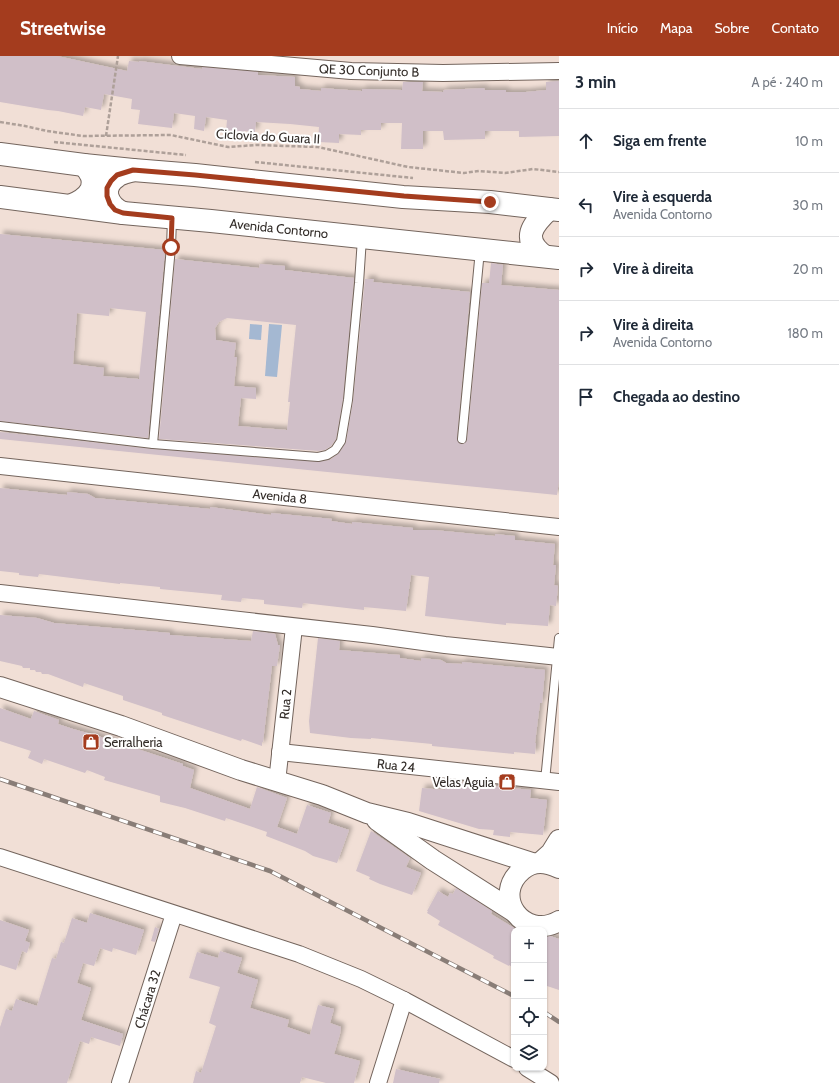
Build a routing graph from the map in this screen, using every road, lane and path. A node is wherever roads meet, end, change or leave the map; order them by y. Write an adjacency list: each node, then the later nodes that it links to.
1 (118, 56): 5 (path)
2 (180, 56): 3 (street, QE 30 Conjunto B)
3 (559, 71)
4 (0, 122): 5 (path, Ciclovia do Guara II)
5 (106, 136): 9 (path, Ciclovia do Guara II)
6 (0, 154): 7 (main road)
7 (84, 165): 8 (main road); 11 (main road)
8 (133, 170): 12 (main road); 13 (main road)
9 (559, 172)
10 (0, 197): 11 (main road, Avenida Contorno)
11 (70, 206): 13 (main road, Avenida Contorno)
12 (554, 210): 17 (main road)
13 (123, 213): 14 (main road, Avenida Contorno)
14 (172, 218): 15 (main road, Avenida Contorno); 20 (lane)
15 (362, 237): 16 (main road, Avenida Contorno); 20 (lane)
16 (480, 250): 17 (main road, Avenida Contorno); 19 (lane)
17 (552, 257)
18 (0, 426): 20 (lane)
19 (462, 439)
20 (153, 444)
21 (0, 466): 22 (street, Avenida 8)
22 (559, 527)
23 (0, 593): 24 (street)
24 (294, 627): 26 (street); 28 (street, Rua 2)
25 (559, 638): 26 (lane)
26 (558, 657): 30 (lane)
27 (0, 687): 29 (street)
28 (280, 752): 29 (street, Rua 2); 30 (street, Rua 24)
29 (277, 782): 31 (street)
30 (552, 782)
31 (367, 813): 34 (street); 35 (street)
32 (559, 840): 34 (street)
33 (0, 857): 36 (street)
34 (544, 865): 35 (street)
35 (513, 911): 37 (street)
36 (174, 914): 38 (street); 41 (street, Chácara 32)
37 (559, 920)
38 (404, 1000): 39 (street); 42 (street)
39 (511, 1057)
40 (532, 1071): 43 (street)
41 (120, 1083)
42 (378, 1083)
43 (550, 1083)

